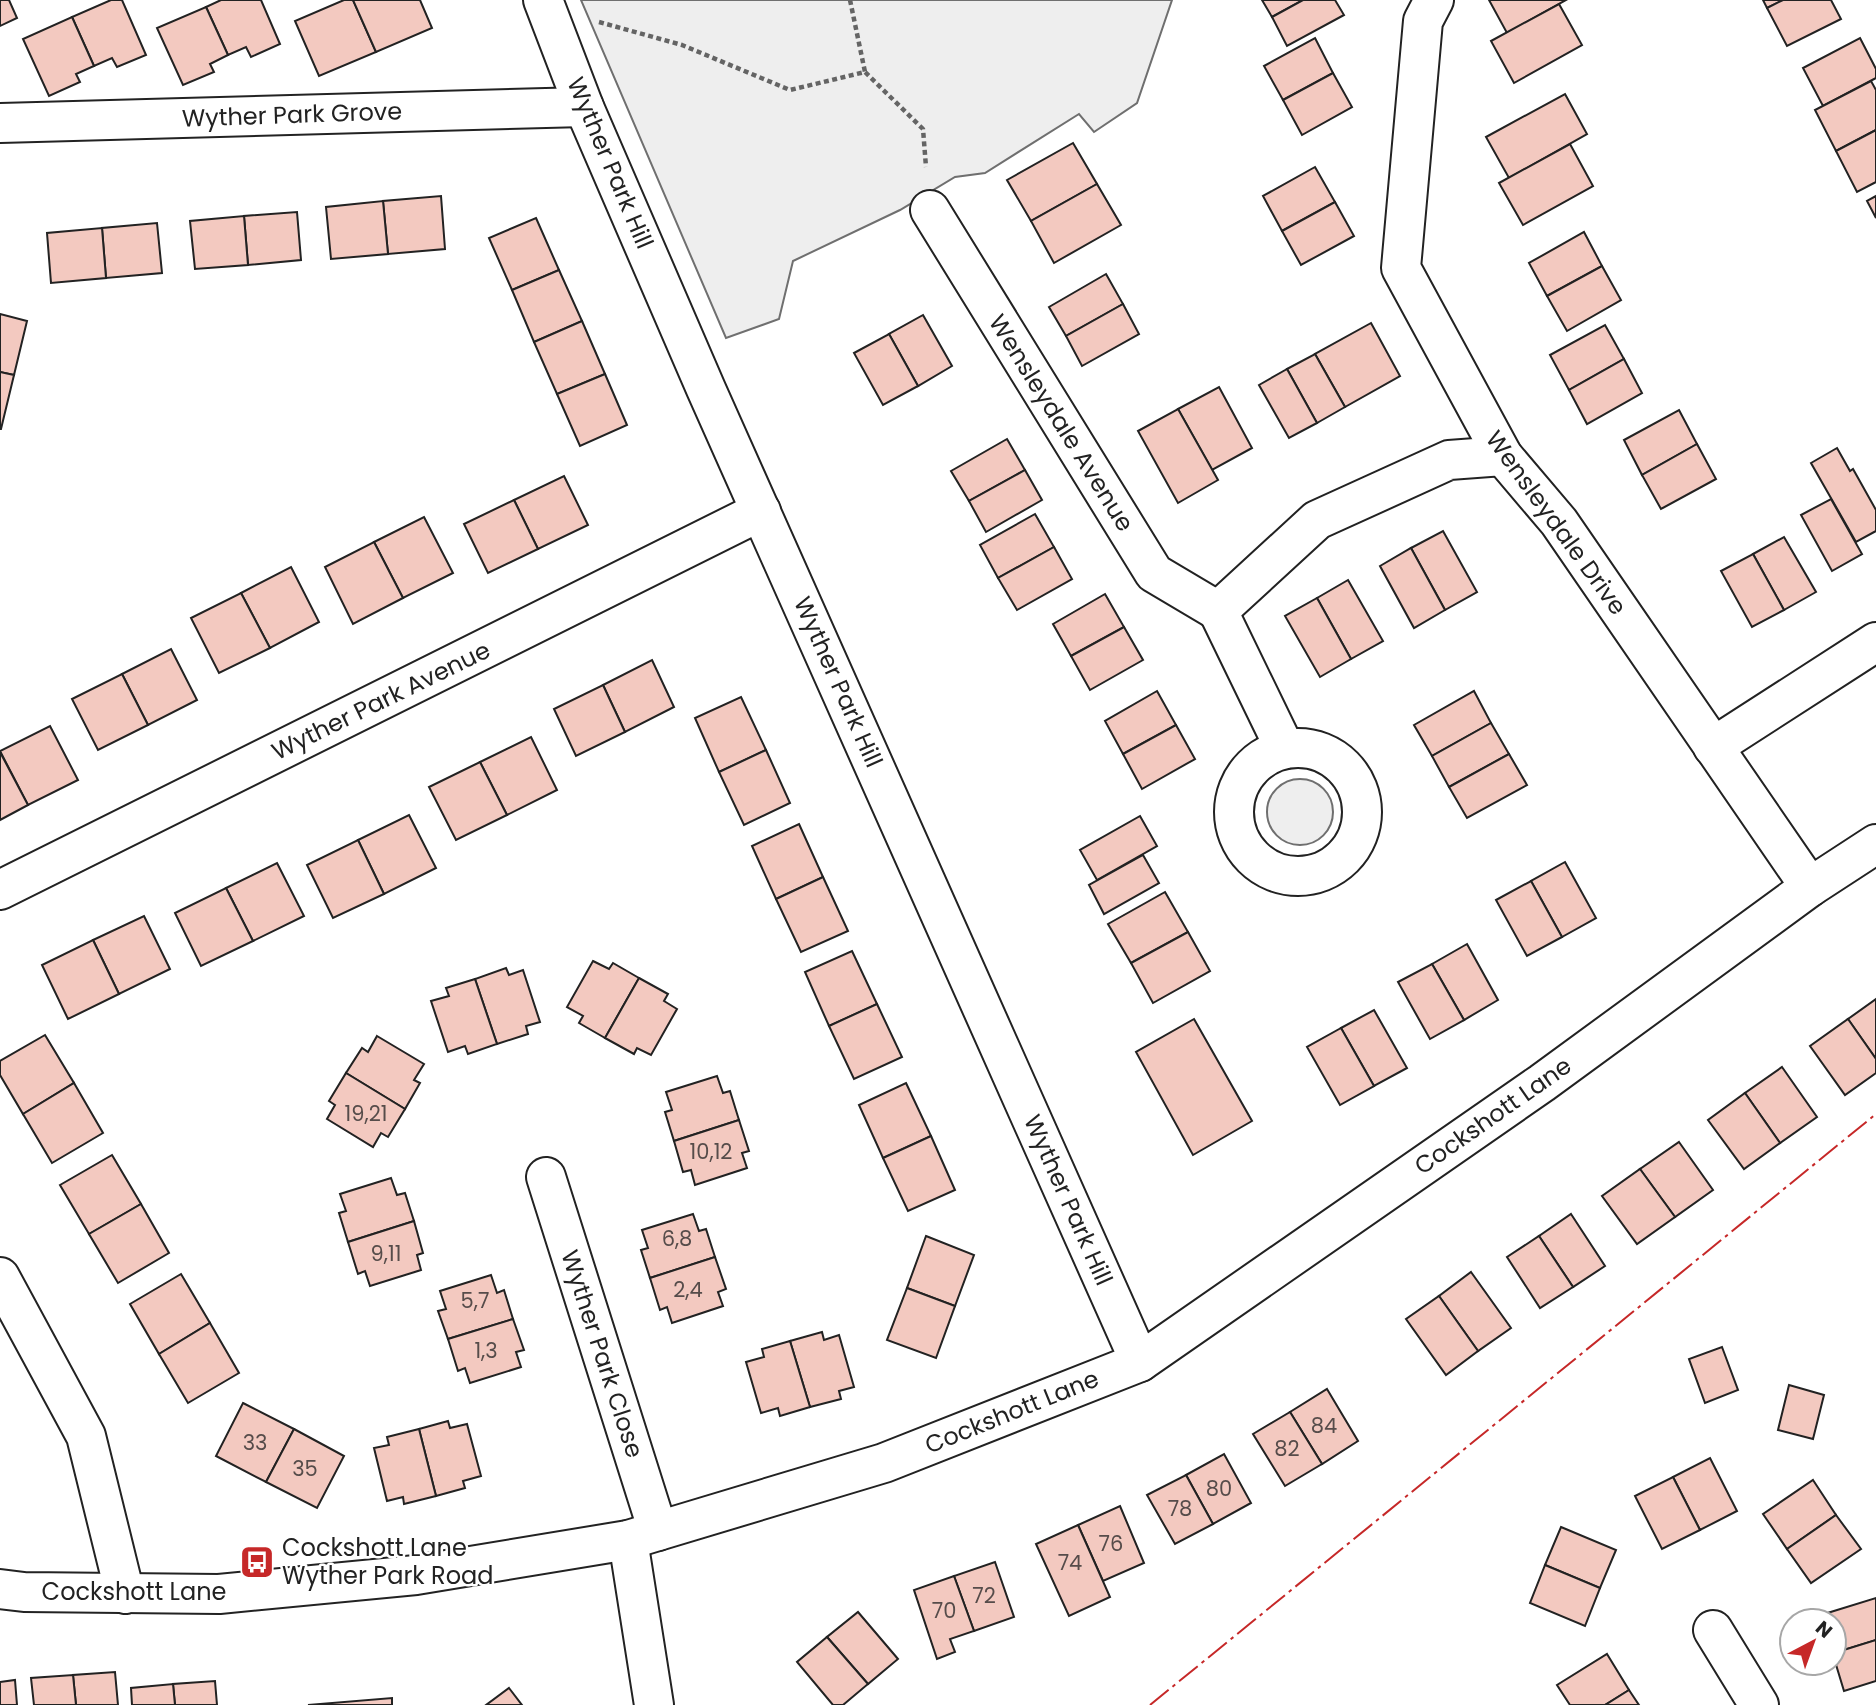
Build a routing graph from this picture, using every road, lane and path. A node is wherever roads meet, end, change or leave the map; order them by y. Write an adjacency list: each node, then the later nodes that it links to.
1 (850, 0): 4 (path)
2 (1434, 0): 8 (street, Wensleydale Drive)
3 (545, 4): 4 (path); 5 (street, Wyther Park Hill)
4 (865, 72): 7 (path)
5 (584, 107): 6 (street, Wyther Park Grove); 9 (street, Wyther Park Hill)
6 (0, 123)
7 (930, 210): 10 (street, Wensleydale Avenue)
8 (1503, 456): 10 (street); 12 (street, Wensleydale Drive)
9 (761, 511): 16 (street, Wyther Park Avenue); 19 (street, Wyther Park Hill)
10 (1218, 611): 13 (street)
11 (1876, 642): 12 (street)
12 (1713, 747): 15 (street, Wensleydale Drive)
13 (1285, 749)
14 (1876, 844): 15 (street, Cockshott Lane)
15 (1810, 887): 19 (street, Cockshott Lane)
16 (0, 890)
17 (546, 1177): 20 (street, Wyther Park Close)
18 (0, 1276): 22 (street)
19 (1140, 1362): 20 (street, Cockshott Lane)
20 (643, 1535): 22 (street, Cockshott Lane); 24 (street, Wyther Park Close)
21 (0, 1589): 22 (street, Cockshott Lane)
22 (125, 1594)
23 (1713, 1630): 25 (street)
24 (654, 1705)
25 (1759, 1705)

